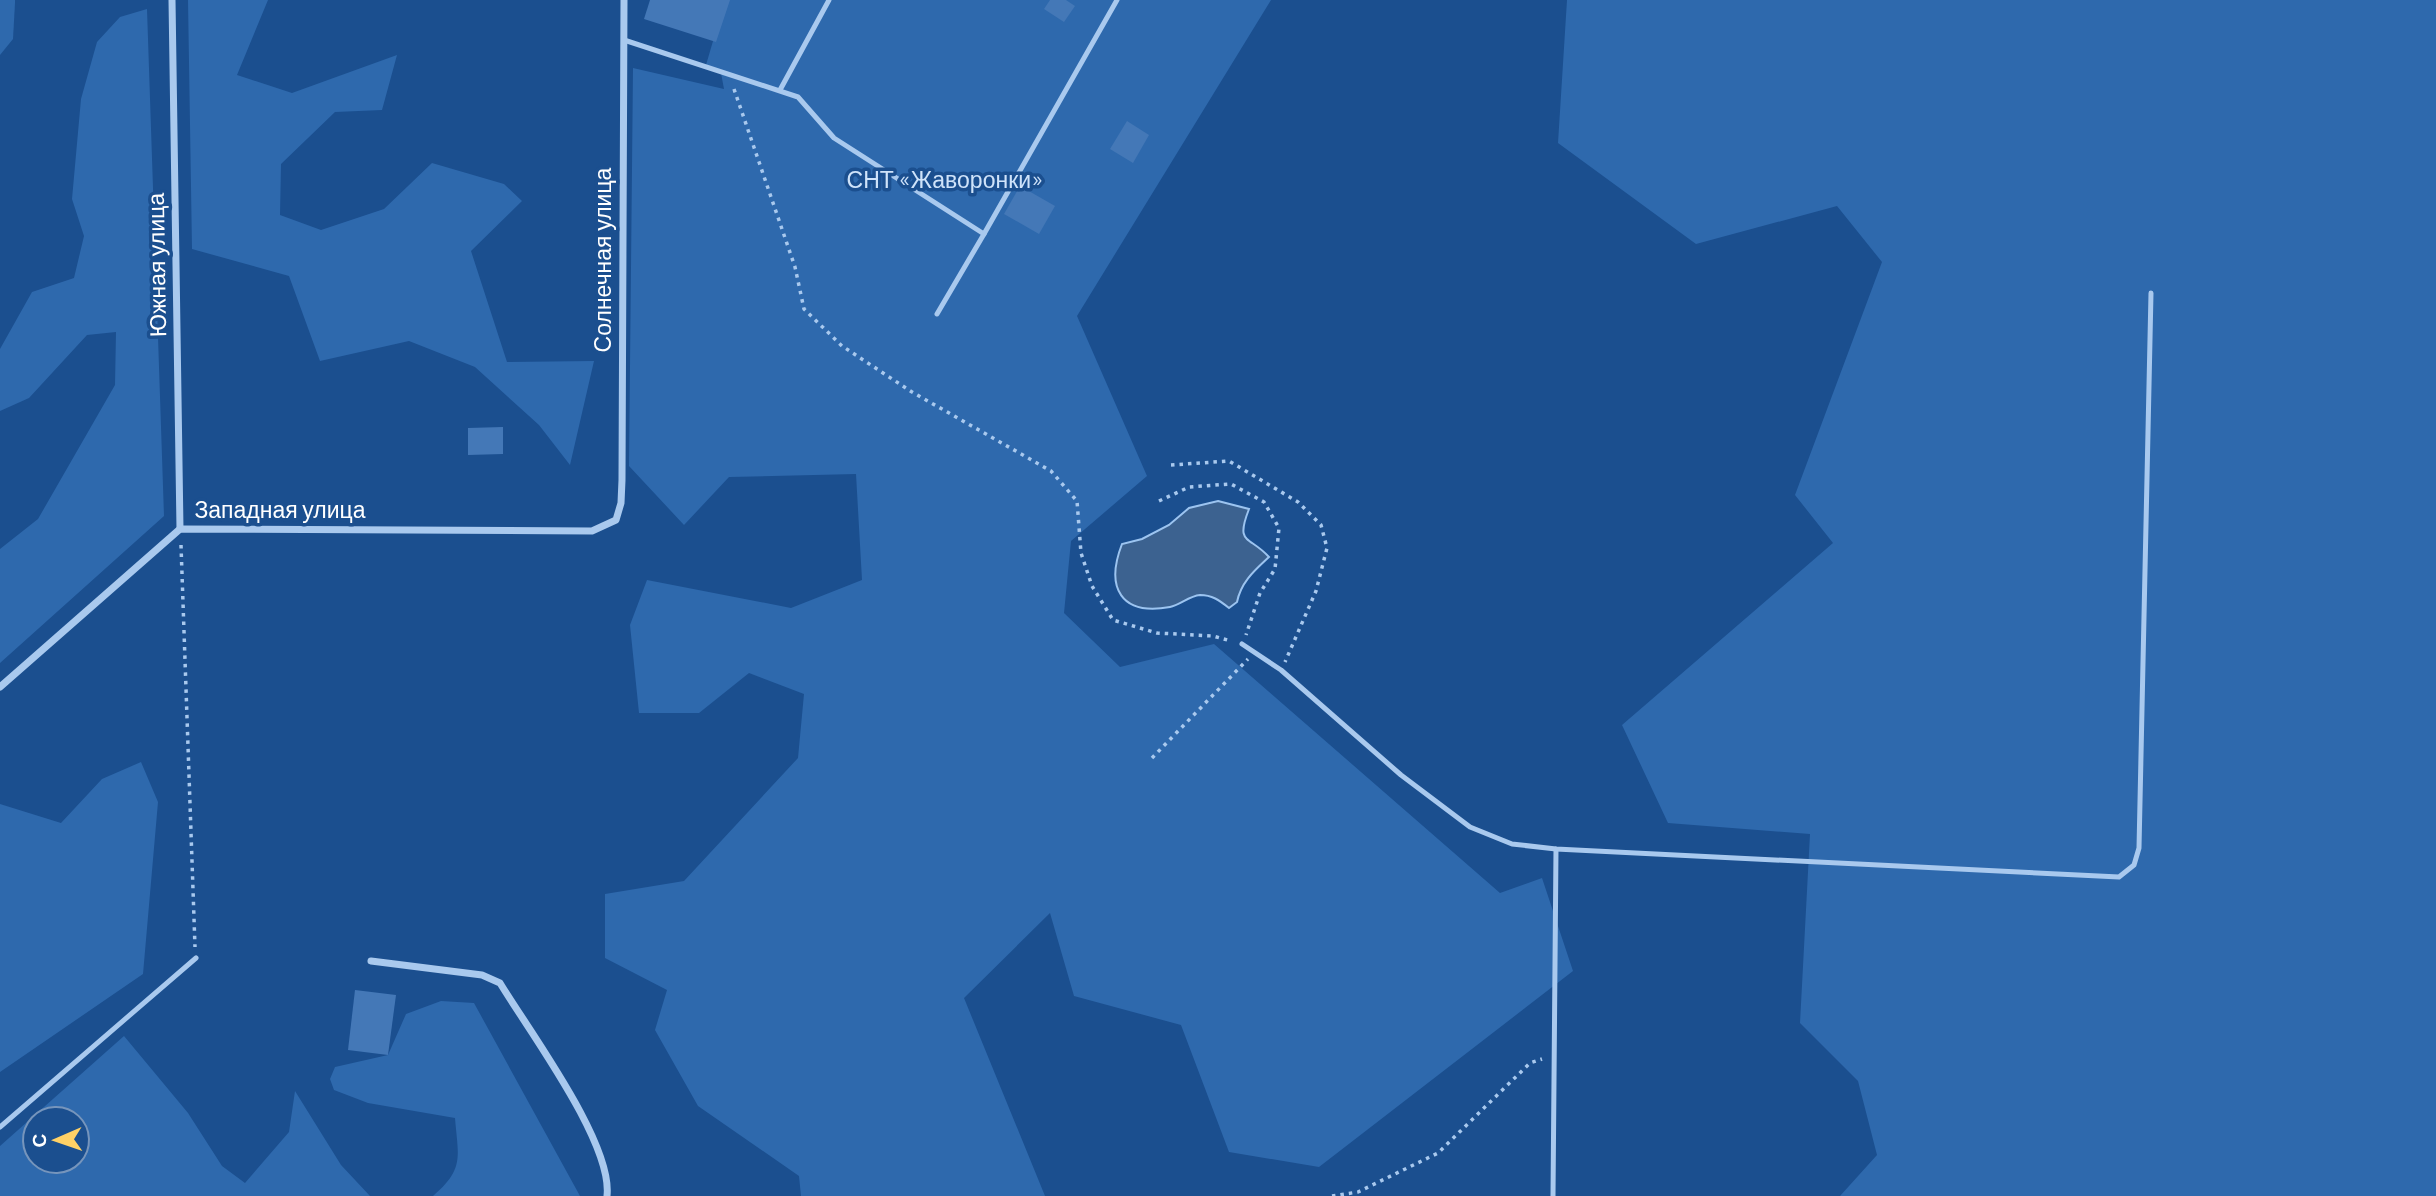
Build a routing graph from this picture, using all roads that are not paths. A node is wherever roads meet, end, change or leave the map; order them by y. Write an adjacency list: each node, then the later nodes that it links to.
1 (172, 0): 11 (street, Южная улица)
2 (624, 0): 5 (street, Солнечная улица)
3 (829, 0): 6 (lane)
4 (1117, 0): 7 (lane)
5 (624, 40): 6 (lane); 10 (street, Солнечная улица)
6 (780, 90): 7 (lane)
7 (984, 234): 9 (lane)
8 (2151, 293): 14 (lane)
9 (937, 314)
10 (616, 520): 11 (street, Западная улица)
11 (180, 529): 13 (street, Западная улица)
12 (1242, 645): 14 (lane)
13 (0, 687)
14 (1556, 849): 19 (lane)
15 (196, 958): 17 (lane)
16 (371, 961): 18 (street)
17 (0, 1127)
18 (607, 1196)
19 (1553, 1196)

